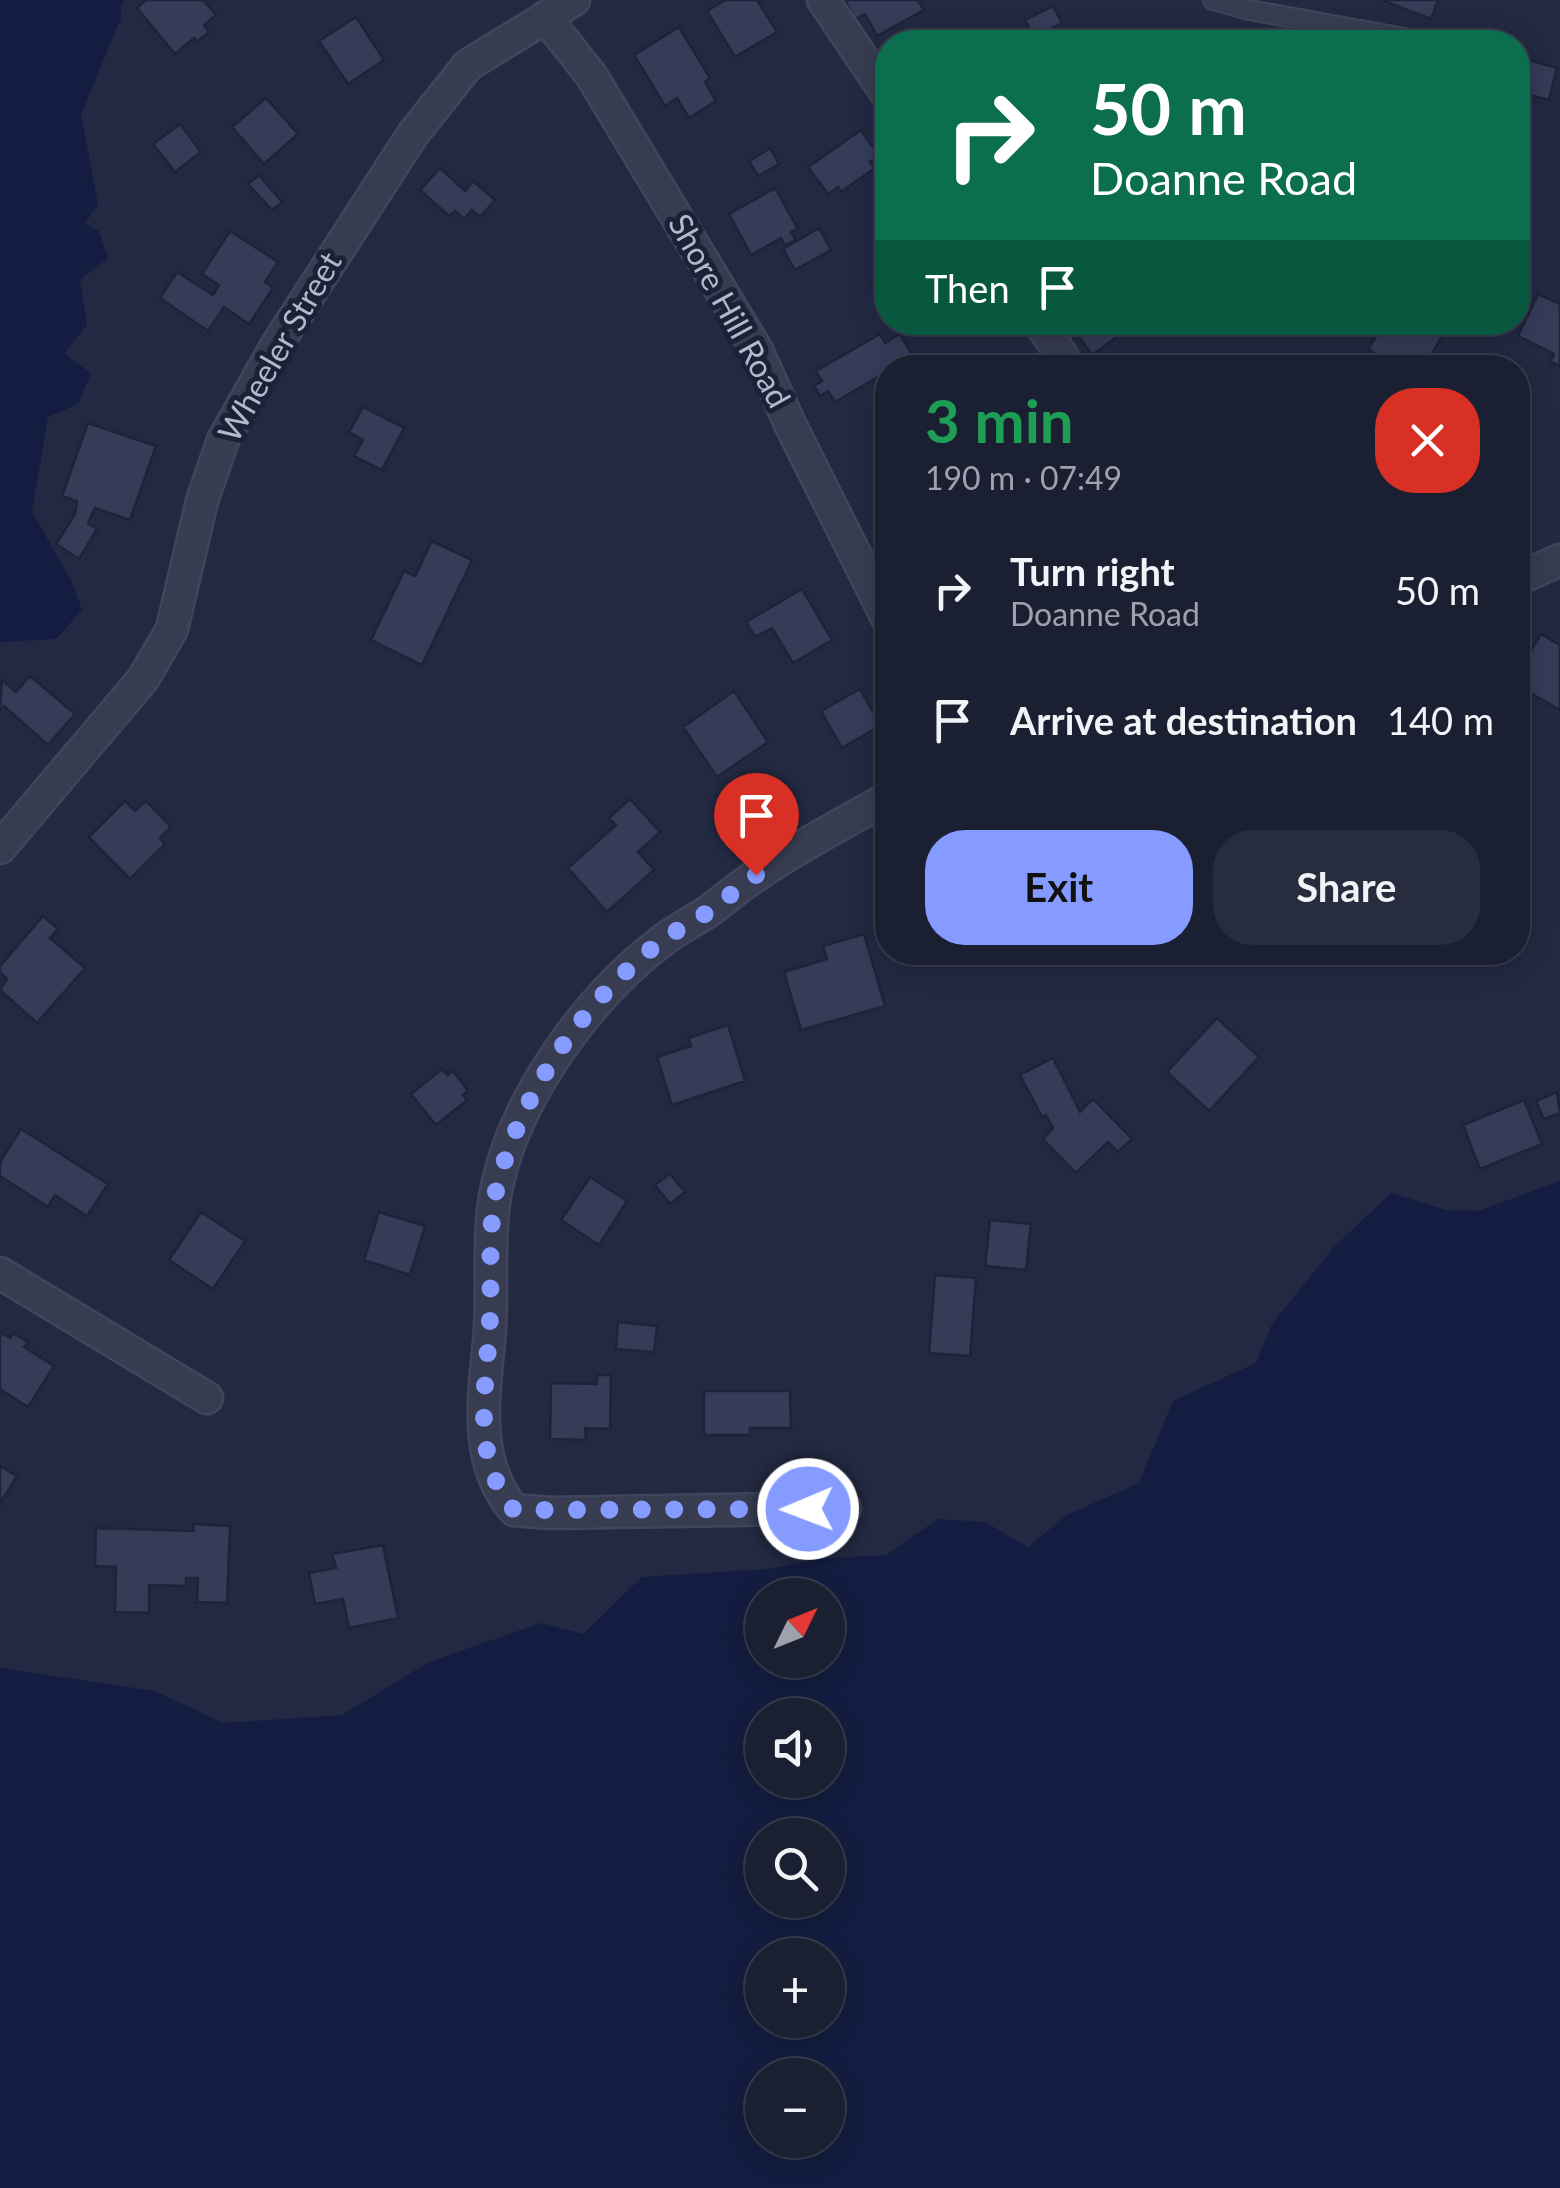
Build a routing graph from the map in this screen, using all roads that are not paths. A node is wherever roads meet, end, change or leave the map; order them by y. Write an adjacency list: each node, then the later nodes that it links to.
1 (574, 0): 4 (street, Wheeler Street)
2 (823, 0): 6 (street)
3 (1213, 0): 5 (lane)
4 (545, 16): 9 (street, Shore Hill Road); 11 (street, Wheeler Street)
5 (1360, 30)
6 (875, 77)
7 (1560, 560): 8 (street)
8 (1530, 574)
9 (875, 594)
10 (875, 806): 14 (street)
11 (0, 848)
12 (0, 1273): 13 (street)
13 (208, 1398)
14 (845, 1508)

